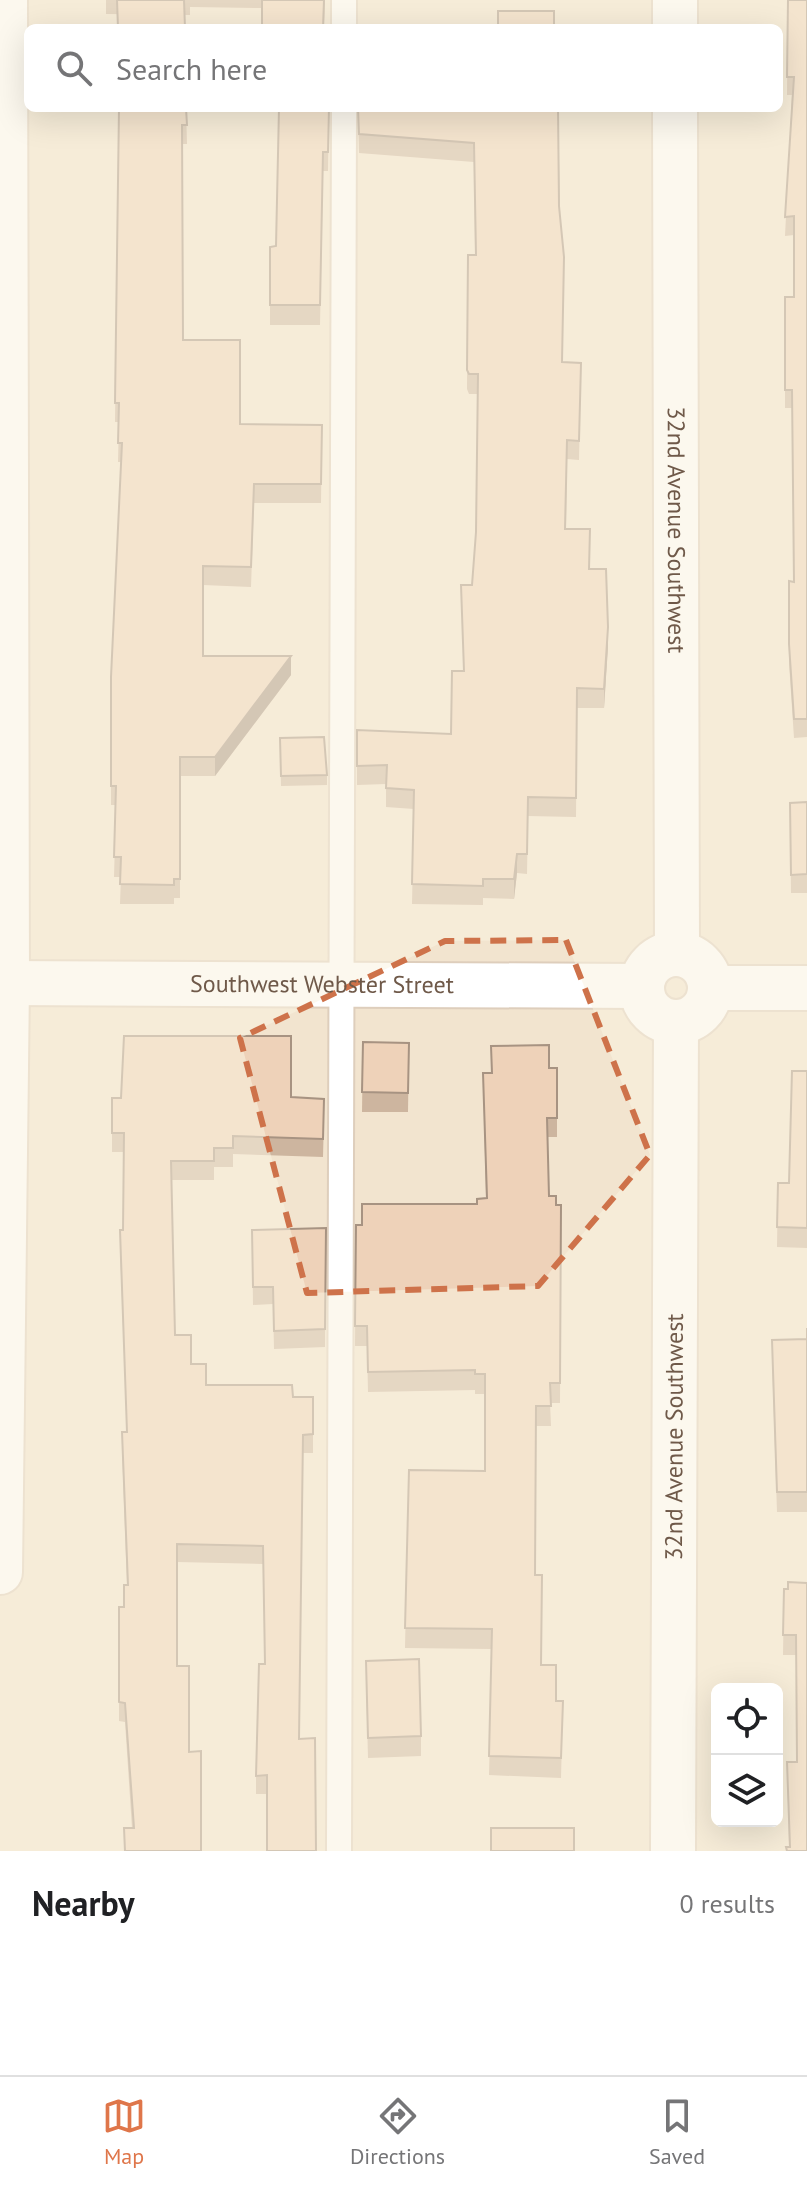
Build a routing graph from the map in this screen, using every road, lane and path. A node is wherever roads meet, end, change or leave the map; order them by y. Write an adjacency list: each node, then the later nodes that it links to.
1 (5, 0): 9 (street)
2 (344, 0): 4 (lane)
3 (675, 0): 5 (street)
4 (344, 24)
5 (675, 24)
6 (344, 112): 10 (lane)
7 (675, 112): 8 (street, 32nd Avenue Southwest)
8 (677, 954): 11 (street); 12 (street)
9 (3, 983): 10 (street, Southwest Webster Street); 15 (street)
10 (341, 984): 11 (street, Southwest Webster Street); 16 (lane)
11 (642, 986): 14 (street)
12 (711, 988): 13 (street); 14 (street)
13 (807, 988)
14 (676, 1022): 17 (street, 32nd Avenue Southwest)
15 (0, 1572)
16 (339, 1851)
17 (673, 1851)

